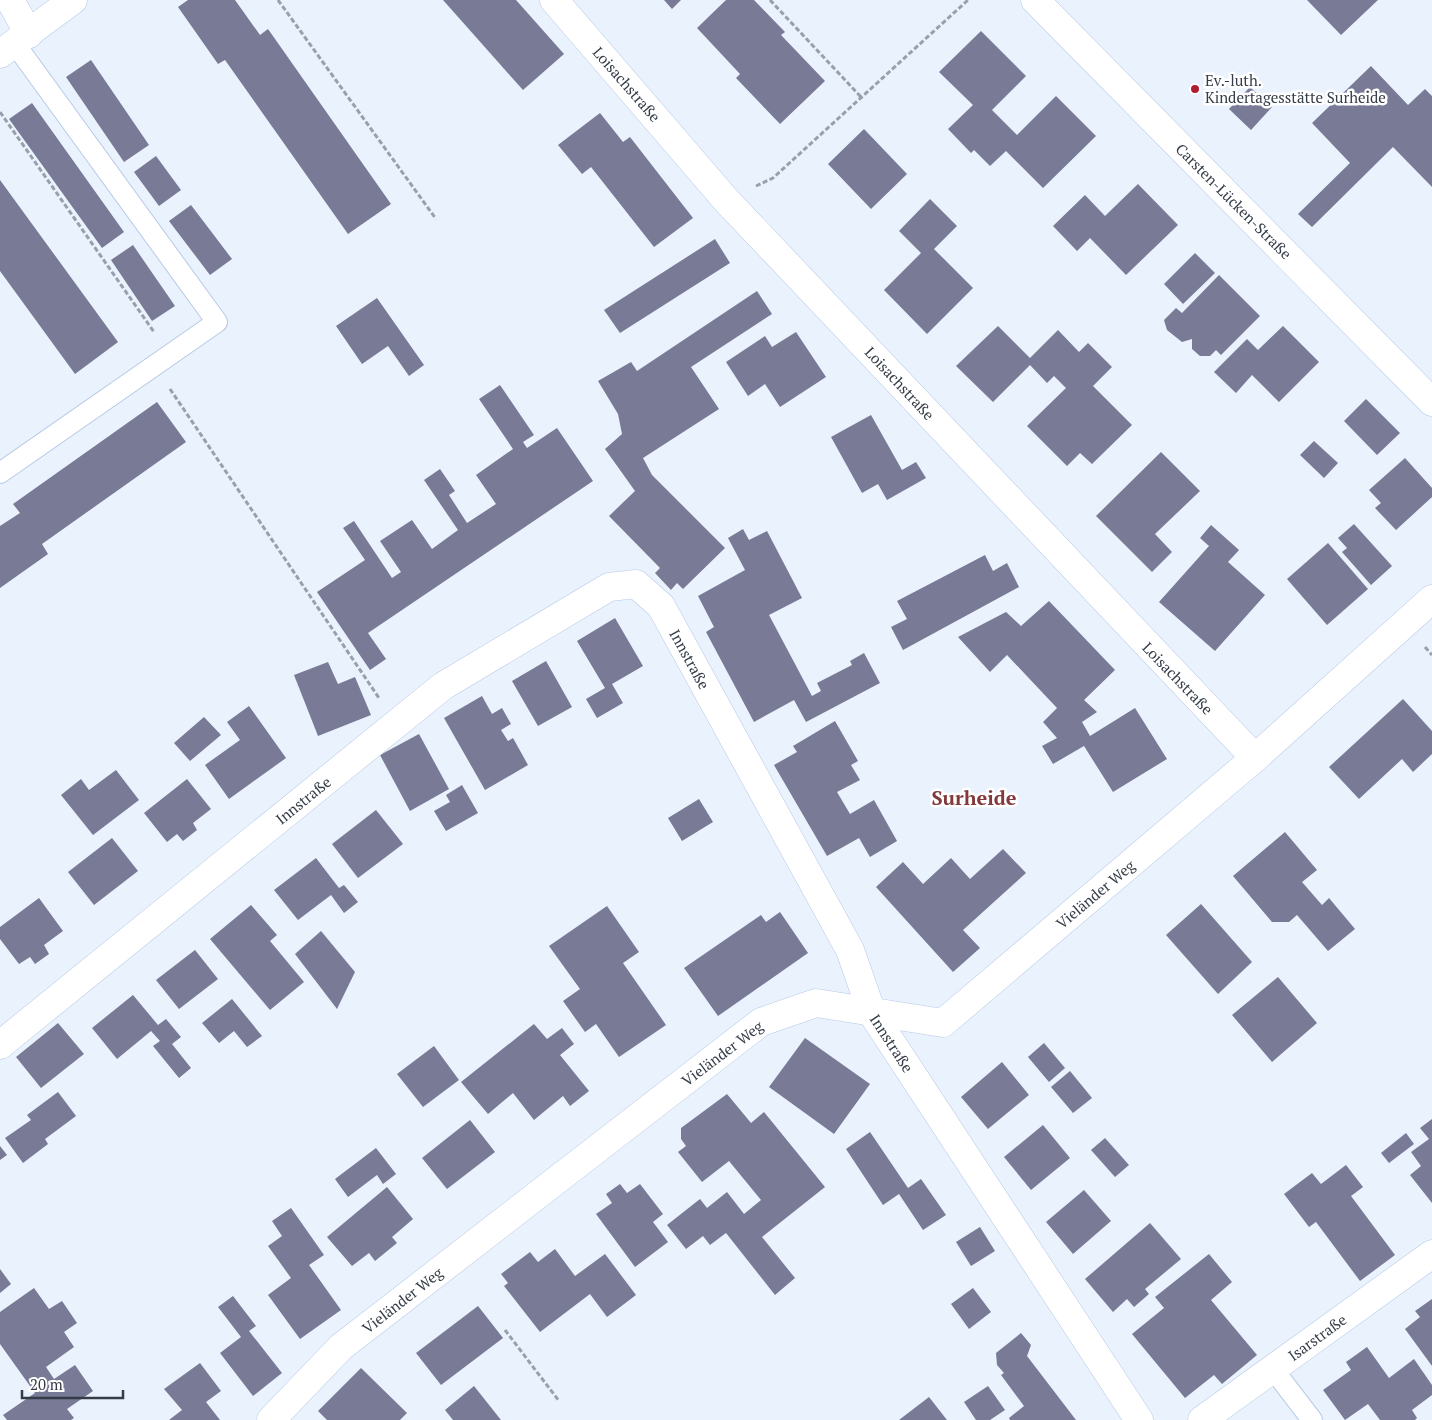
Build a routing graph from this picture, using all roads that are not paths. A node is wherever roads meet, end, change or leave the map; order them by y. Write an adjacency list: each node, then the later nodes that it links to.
1 (10, 0): 5 (street)
2 (73, 0): 5 (street)
3 (554, 0): 9 (street, Loisachstraße)
4 (1035, 0): 6 (street, Carsten-Lücken-Straße)
5 (15, 44): 7 (lane)
6 (1432, 402)
7 (0, 473)
8 (1432, 600): 9 (street, Vieländer Weg)
9 (1255, 758): 10 (street, Vieländer Weg)
10 (872, 1013): 11 (street, Innstraße); 14 (street, Vieländer Weg); 15 (street, Innstraße)
11 (0, 1045)
12 (1432, 1254): 13 (street, Isarstraße)
13 (1273, 1369): 16 (street, Isarstraße); 17 (lane)
14 (271, 1420)
15 (1139, 1420)
16 (1202, 1420)
17 (1312, 1420)

